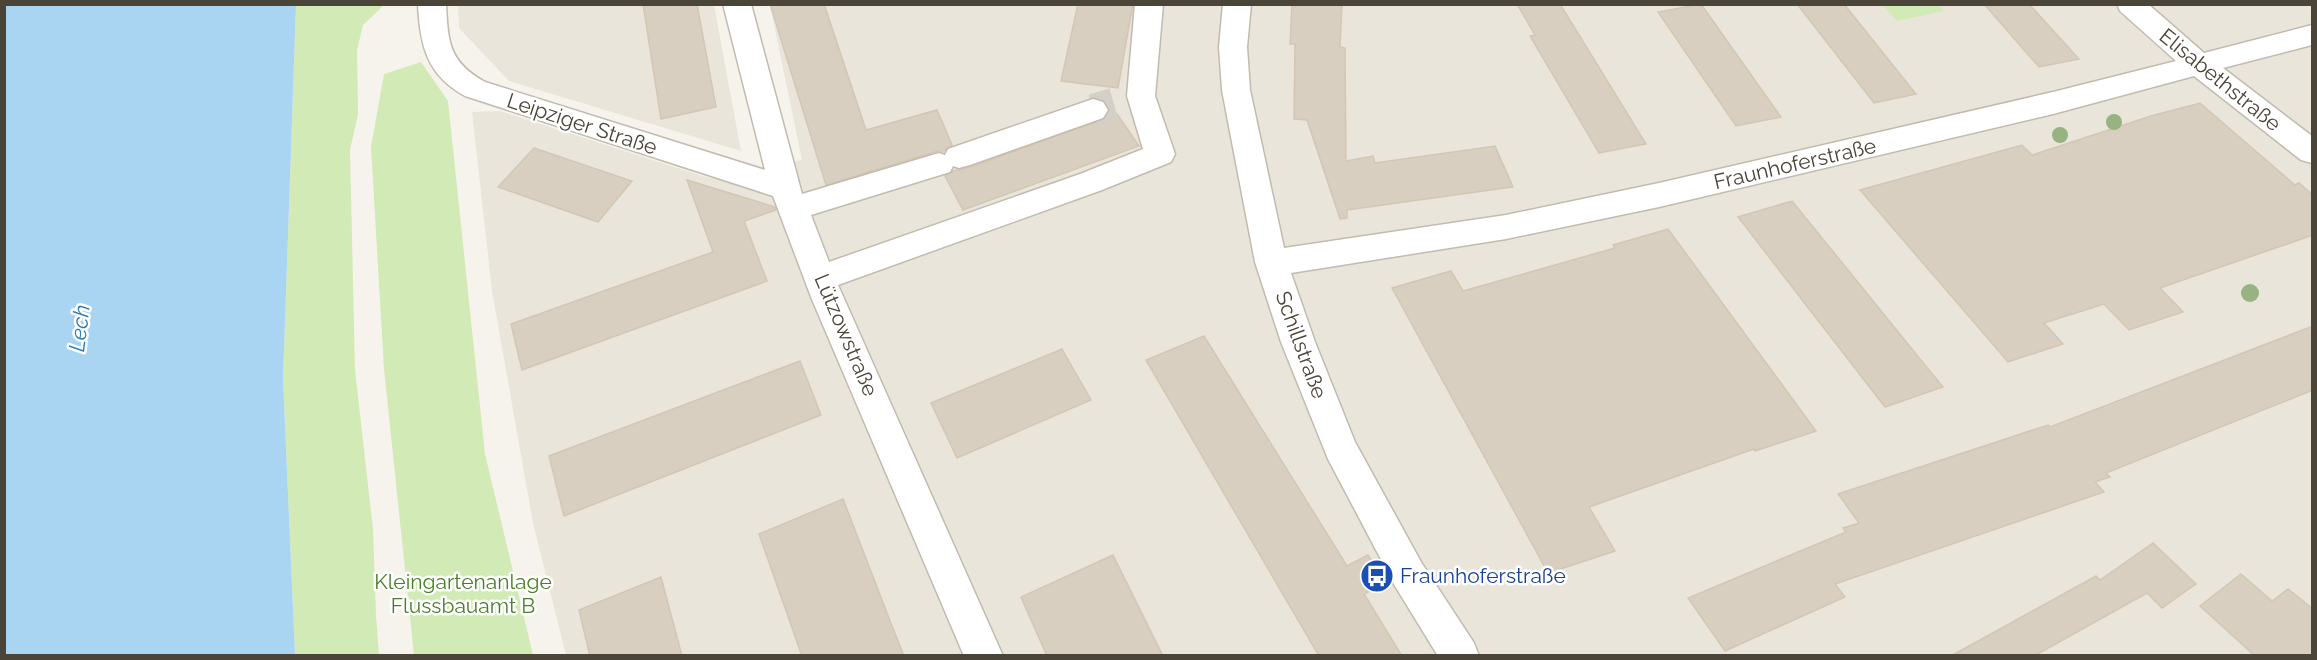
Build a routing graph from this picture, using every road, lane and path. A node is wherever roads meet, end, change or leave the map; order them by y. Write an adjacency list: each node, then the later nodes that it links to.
1 (432, 4): 10 (street, Leipziger Straße)
2 (737, 4): 10 (street, Lützowstraße)
3 (1149, 4): 8 (street)
4 (1237, 4): 11 (street, Schillstraße)
5 (2130, 4): 7 (street, Elisabethstraße)
6 (2313, 35): 7 (street, Fraunhoferstraße)
7 (2199, 65): 9 (street, Elisabethstraße); 11 (street, Fraunhoferstraße)
8 (1116, 103): 10 (street); 12 (street)
9 (2313, 152)
10 (790, 198): 12 (street, Lützowstraße)
11 (1271, 262): 14 (street, Schillstraße)
12 (821, 278): 13 (street, Lützowstraße)
13 (984, 656)
14 (1460, 656)

